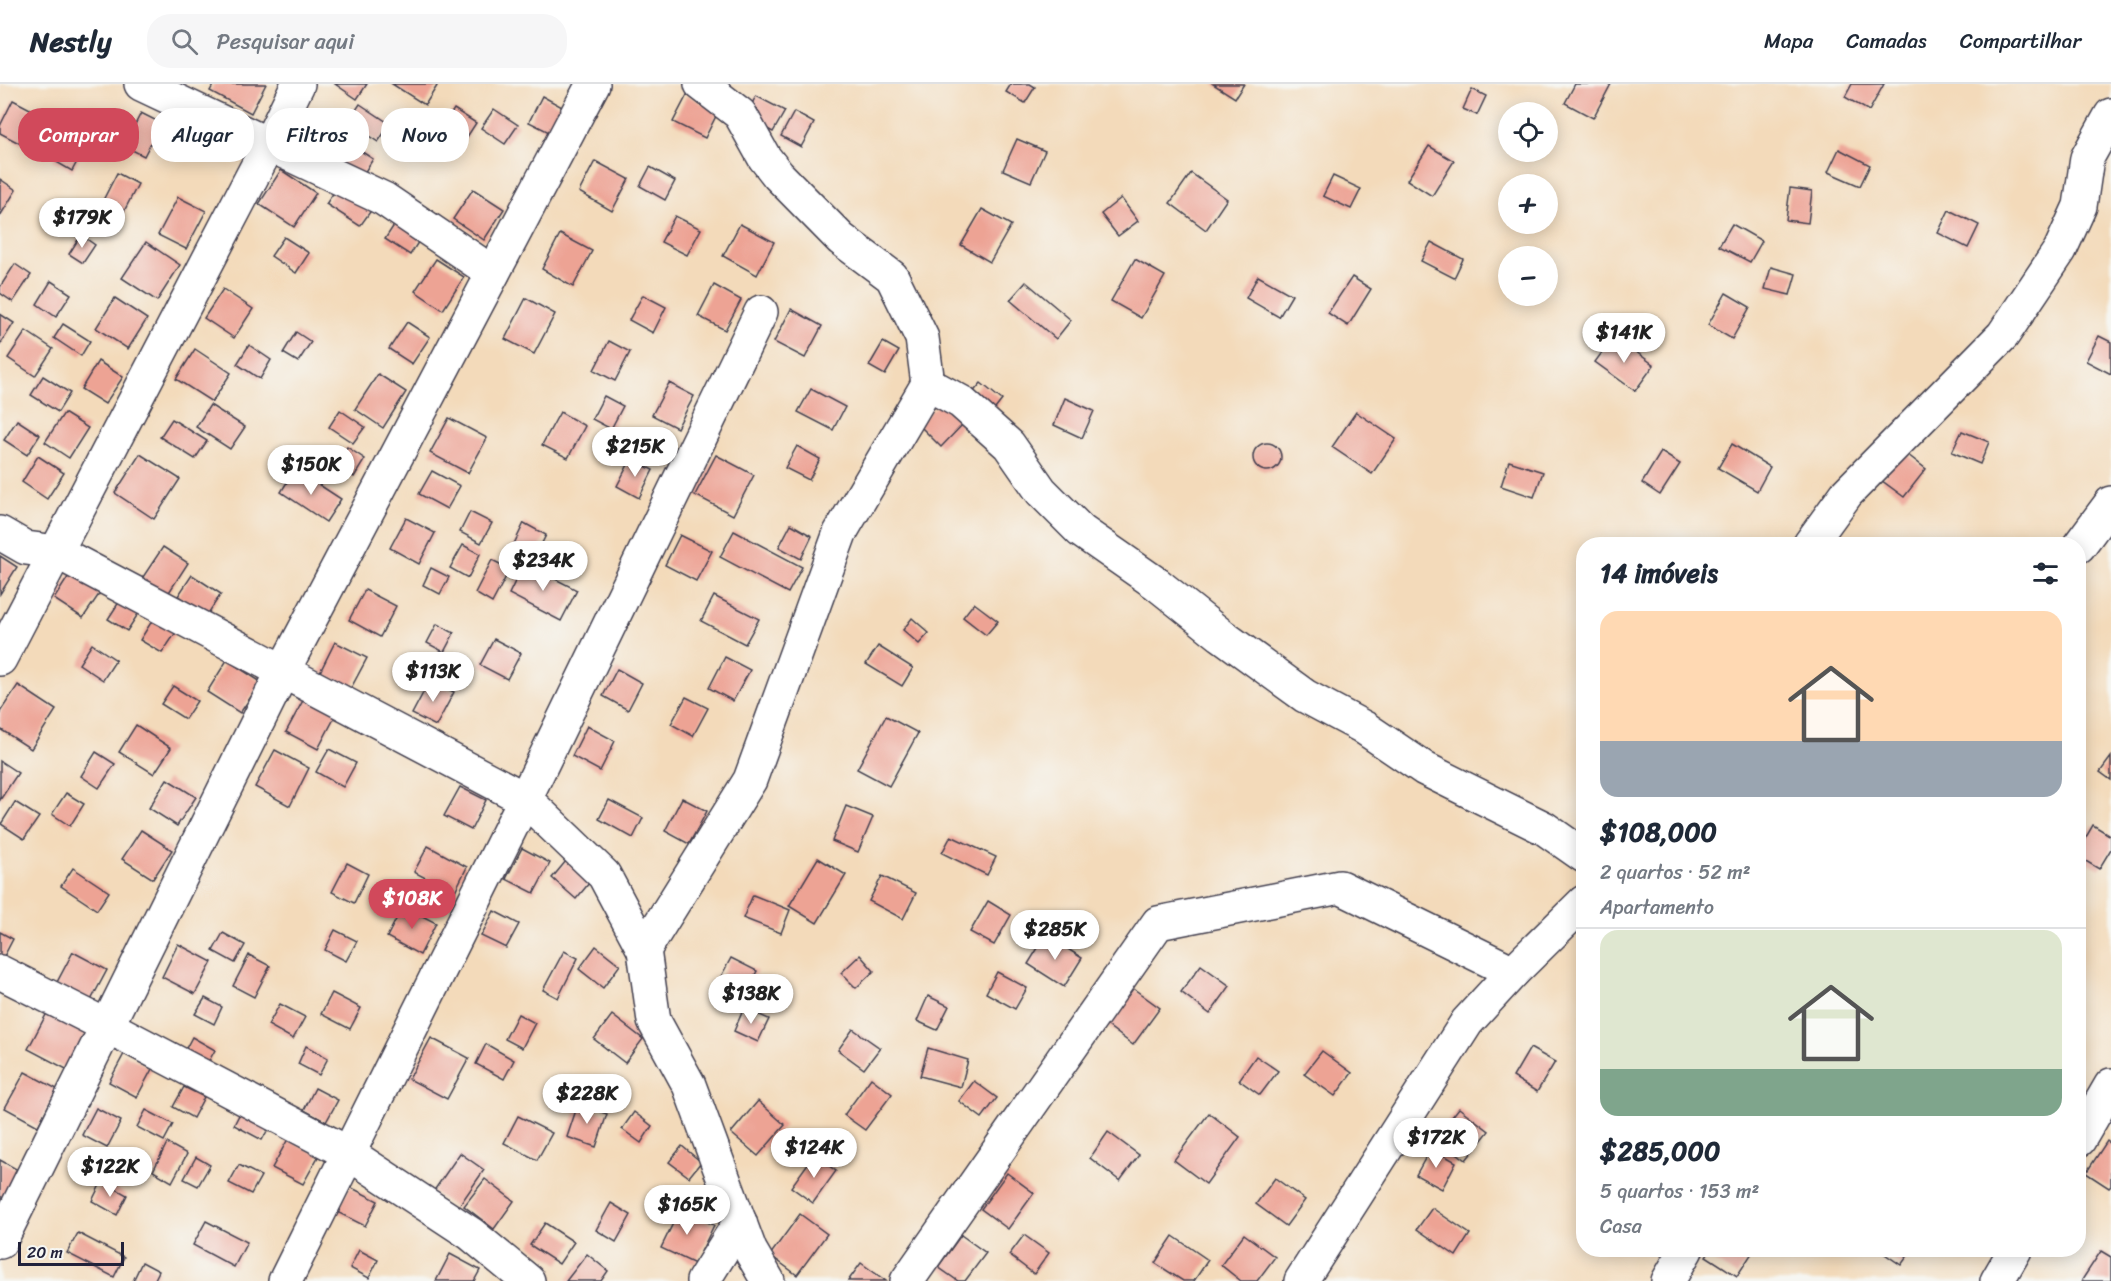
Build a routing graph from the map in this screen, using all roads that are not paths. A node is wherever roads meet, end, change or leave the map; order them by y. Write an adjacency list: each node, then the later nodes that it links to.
1 (141, 84): 7 (street)
2 (298, 84): 5 (street)
3 (593, 84): 10 (street)
4 (701, 84): 12 (street)
5 (286, 108)
6 (2111, 115): 15 (street)
7 (266, 143)
8 (266, 150): 17 (street)
9 (307, 162): 10 (street)
10 (493, 273): 19 (street)
11 (761, 312): 20 (street)
12 (928, 384): 21 (street); 23 (street)
13 (2111, 503): 16 (street)
14 (0, 533): 17 (street)
15 (1815, 537)
16 (2086, 537)
17 (57, 552): 18 (street); 19 (street)
18 (0, 659)
19 (283, 671): 20 (street); 26 (street)
20 (525, 799): 23 (street); 29 (street)
21 (1576, 850)
22 (1576, 910): 25 (street)
23 (644, 950): 30 (street)
24 (0, 972): 26 (street)
25 (1513, 972): 38 (street); 39 (street)
26 (107, 1026): 29 (street); 31 (street)
27 (2111, 1085): 28 (street)
28 (2086, 1128)
29 (348, 1153): 34 (street); 35 (street)
30 (740, 1222): 36 (street); 37 (street)
31 (0, 1242)
32 (1682, 1257): 40 (street)
33 (2011, 1257): 41 (street)
34 (285, 1281)
35 (528, 1281)
36 (703, 1281)
37 (768, 1281)
38 (906, 1281)
39 (1301, 1281)
40 (1668, 1281)
41 (1997, 1281)

